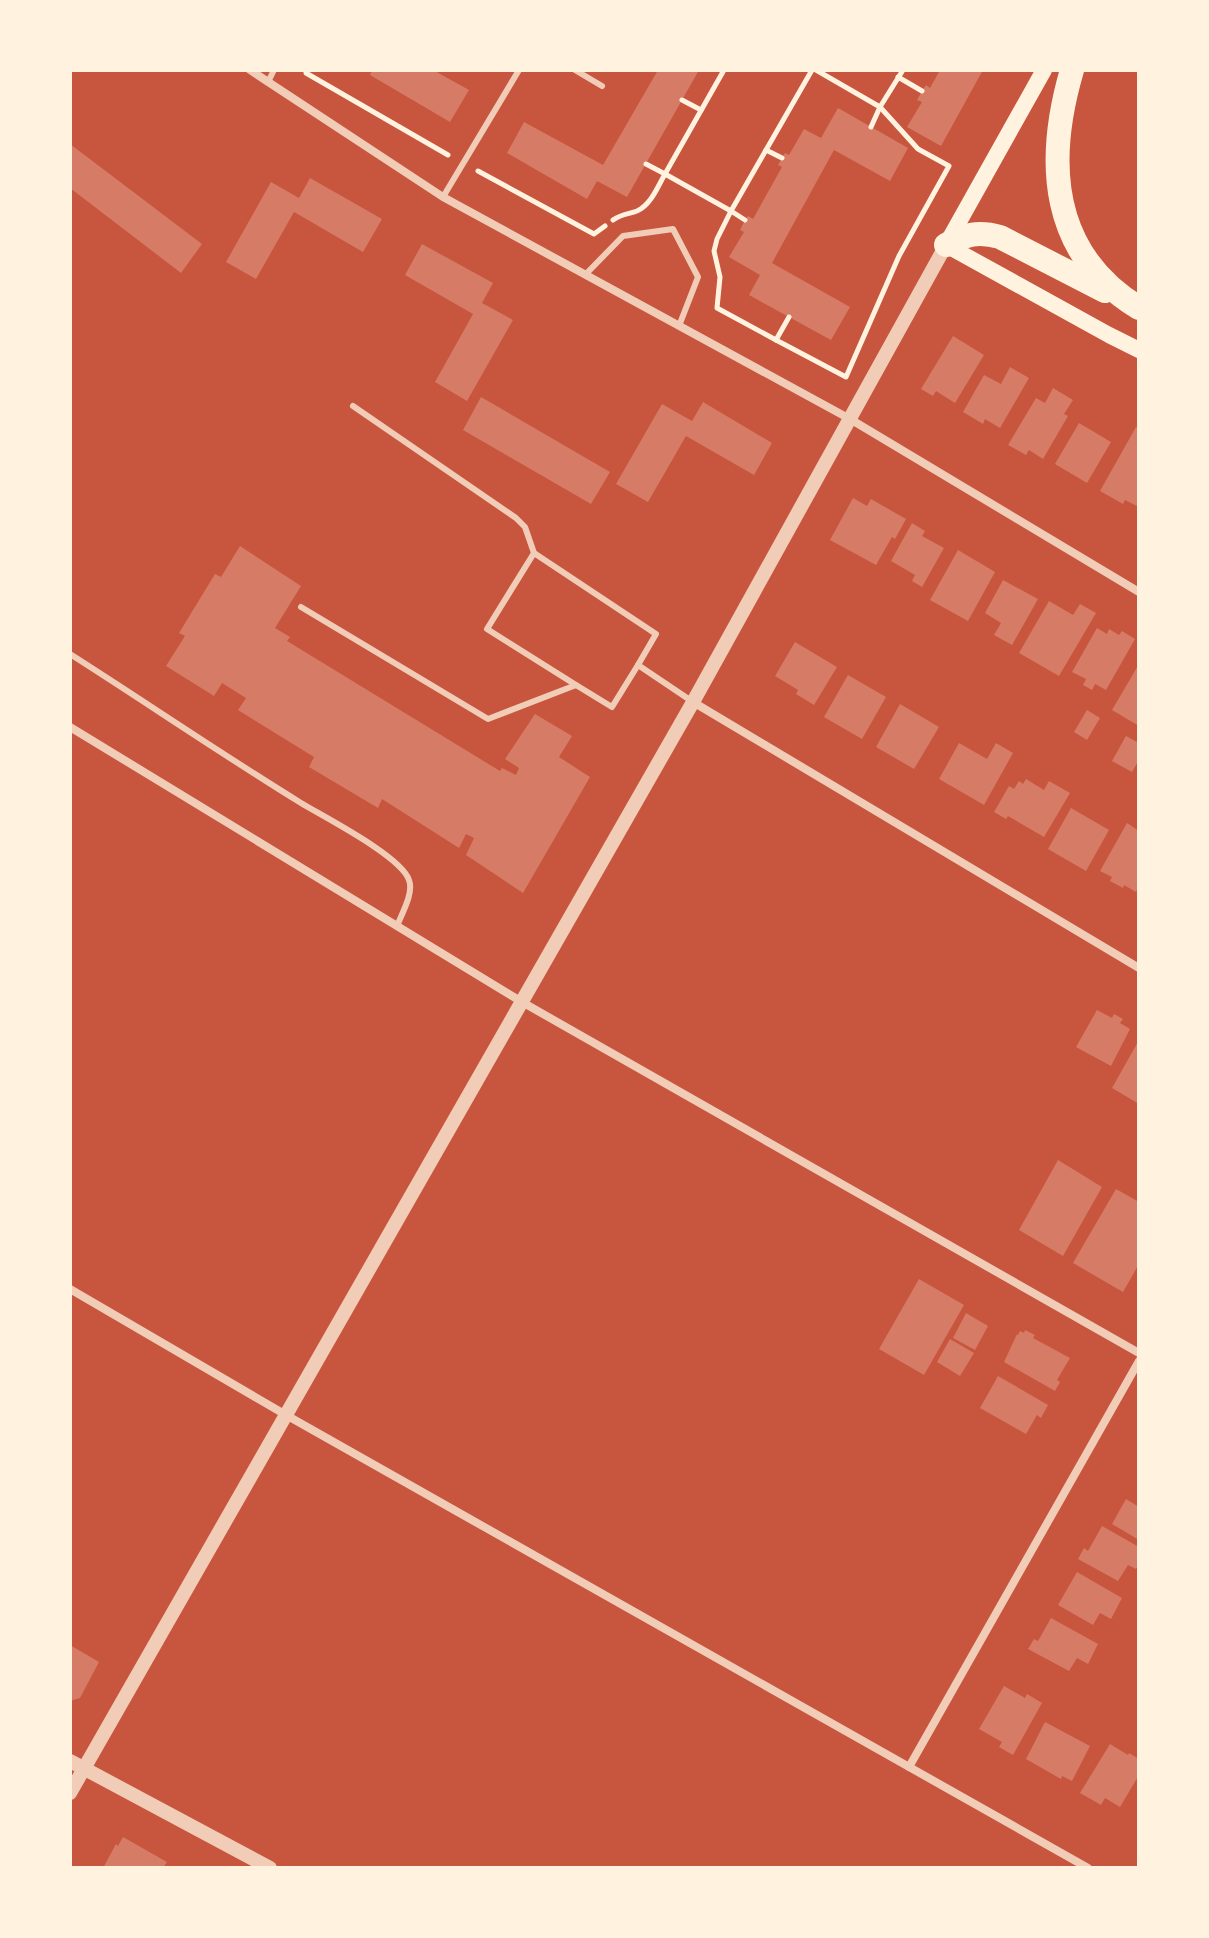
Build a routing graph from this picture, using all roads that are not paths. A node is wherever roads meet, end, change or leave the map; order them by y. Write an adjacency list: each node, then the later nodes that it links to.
1 (250, 70): 7 (street)
2 (274, 70): 7 (lane)
3 (519, 70): 9 (lane)
4 (575, 70): 8 (lane)
5 (1044, 70): 10 (main road)
6 (1072, 70): 12 (highway)
7 (268, 82): 9 (street)
8 (602, 86)
9 (443, 197): 11 (street)
10 (946, 245): 12 (highway); 14 (main road); 16 (street)
11 (585, 275): 13 (street); 13 (lane)
12 (1139, 308)
13 (679, 326): 16 (street)
14 (1139, 350)
15 (353, 406): 17 (lane)
16 (850, 419): 18 (street); 23 (street)
17 (534, 553): 21 (lane); 22 (lane)
18 (1139, 592)
19 (301, 607): 22 (lane)
20 (70, 654): 25 (lane)
21 (638, 665): 22 (lane); 23 (lane)
22 (576, 685)
23 (693, 702): 26 (street); 27 (street)
24 (70, 727): 25 (street)
25 (397, 926): 27 (street)
26 (1139, 968)
27 (522, 1002): 29 (street); 31 (street)
28 (70, 1289): 31 (street)
29 (1139, 1353)
30 (1139, 1361): 33 (street)
31 (286, 1415): 33 (street); 34 (street)
32 (70, 1761): 34 (street)
33 (909, 1767): 37 (street)
34 (84, 1768): 35 (street); 36 (street)
35 (70, 1793)
36 (270, 1868)
37 (1088, 1868)

